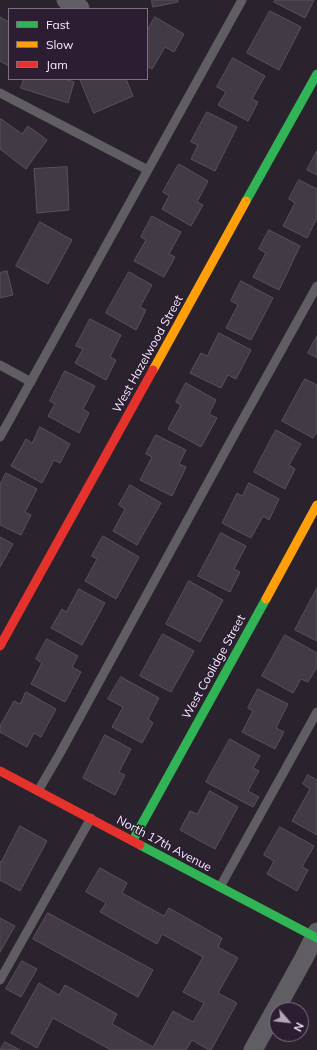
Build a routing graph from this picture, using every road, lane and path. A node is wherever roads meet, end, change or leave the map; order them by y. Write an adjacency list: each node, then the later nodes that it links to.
1 (242, 0): 4 (lane)
2 (317, 74): 10 (street, West Hazelwood Street)
3 (0, 93): 4 (lane)
4 (148, 170): 7 (lane)
5 (317, 286): 13 (lane)
6 (0, 365): 7 (lane)
7 (31, 382): 8 (lane)
8 (0, 437)
9 (317, 505): 15 (street, West Coolidge Street)
10 (0, 646)
11 (317, 712): 16 (lane)
12 (0, 771): 13 (street, North 17th Avenue)
13 (38, 791): 14 (street, North 17th Avenue)
14 (91, 818): 15 (street, North 17th Avenue); 18 (lane)
15 (133, 840): 16 (street, North 17th Avenue)
16 (220, 887): 17 (street, North 17th Avenue)
17 (316, 936): 19 (street)
18 (0, 980)
19 (252, 1050)

